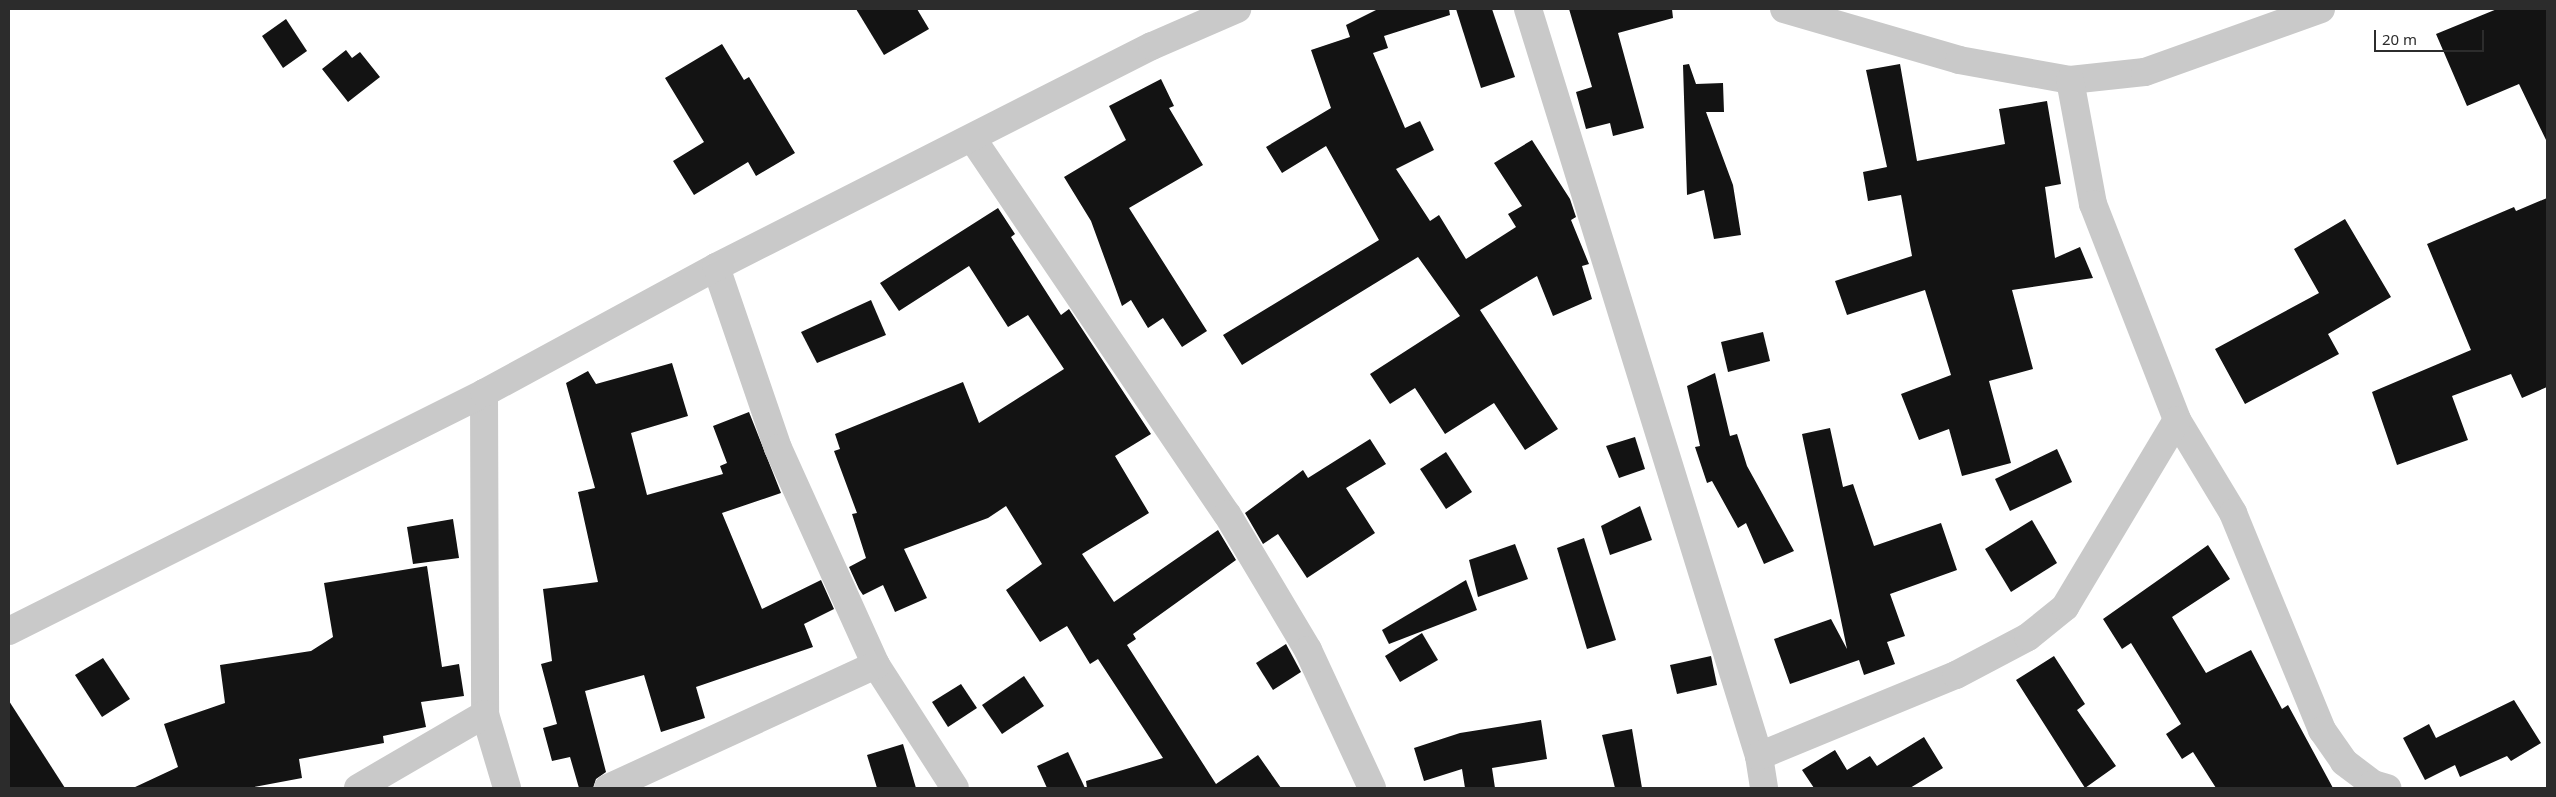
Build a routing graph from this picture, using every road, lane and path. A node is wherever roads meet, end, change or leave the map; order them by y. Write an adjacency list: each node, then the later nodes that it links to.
1 (1237, 9): 6 (street)
2 (1528, 9): 13 (street)
3 (1784, 9): 5 (street)
4 (2321, 9): 5 (street)
5 (2070, 80): 9 (street)
6 (972, 138): 7 (street); 18 (street)
7 (716, 267): 8 (street); 11 (street)
8 (484, 393): 10 (street); 12 (street)
9 (2178, 420): 13 (street); 20 (street)
10 (9, 631)
11 (876, 665): 16 (street); 17 (street)
12 (485, 714): 14 (street); 15 (street)
13 (1759, 756): 19 (street)
14 (358, 788)
15 (507, 788)
16 (608, 788)
17 (955, 788)
18 (1372, 788)
19 (1764, 788)
20 (2387, 788)

